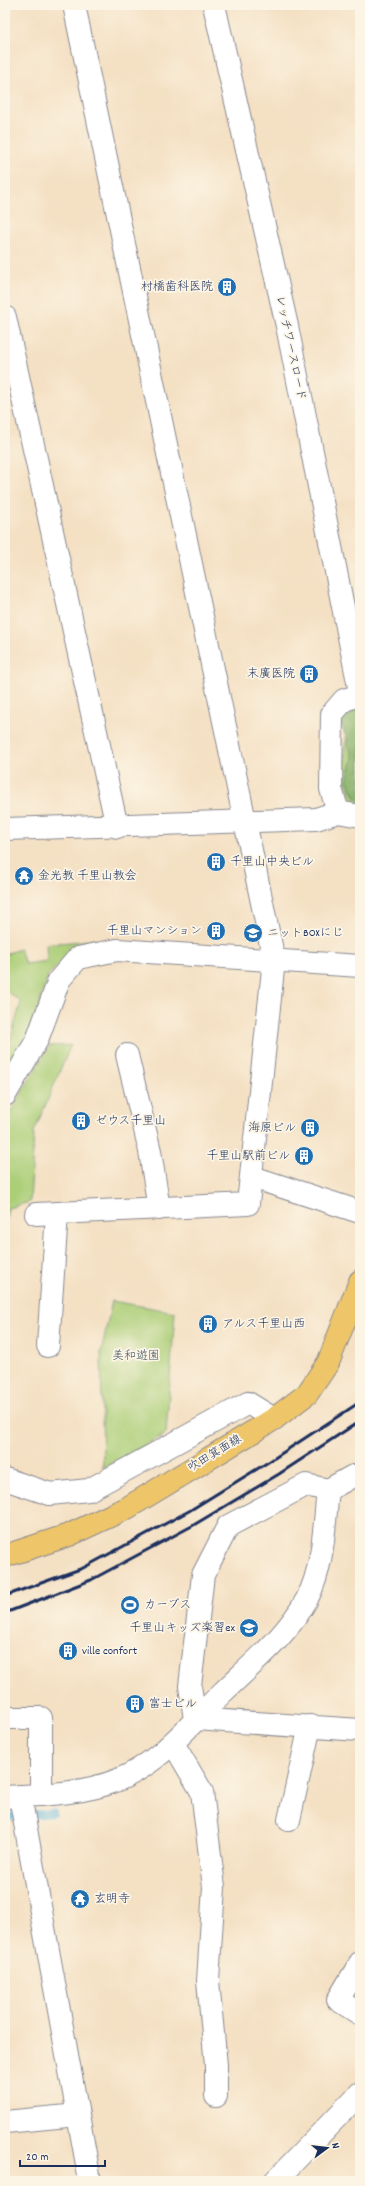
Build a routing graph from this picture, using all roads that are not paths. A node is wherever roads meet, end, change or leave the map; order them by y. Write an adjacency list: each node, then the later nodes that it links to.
1 (74, 5): 8 (street)
2 (214, 5): 4 (street, レッチワースロード)
3 (5, 317): 9 (street)
4 (360, 692)
5 (360, 695): 6 (street)
6 (338, 812): 7 (street); 8 (street)
7 (360, 816)
8 (246, 822): 9 (street); 11 (street)
9 (117, 827): 10 (street)
10 (5, 829)
11 (274, 960): 12 (street); 14 (street); 15 (street)
12 (360, 966)
13 (127, 1055): 16 (street)
14 (5, 1095)
15 (252, 1177): 16 (street); 17 (street)
16 (159, 1209): 19 (street)
17 (360, 1212)
18 (360, 1281): 20 (main road, 吹田箕面線)
19 (48, 1346)
20 (274, 1419): 22 (street); 24 (main road, 吹田箕面線)
21 (360, 1476): 23 (street)
22 (5, 1479)
23 (328, 1490): 26 (street); 26 (street)
24 (5, 1556)
25 (5, 1718): 30 (street)
26 (195, 1719): 27 (street); 29 (street)
27 (310, 1726): 28 (street); 31 (street)
28 (360, 1730)
29 (173, 1743): 30 (street); 35 (street)
30 (23, 1804): 36 (street)
31 (289, 1820)
32 (360, 1963): 33 (street)
33 (360, 2014)
34 (360, 2093): 39 (street)
35 (216, 2096)
36 (78, 2115): 37 (street); 38 (street)
37 (5, 2122)
38 (90, 2181)
39 (275, 2181)

